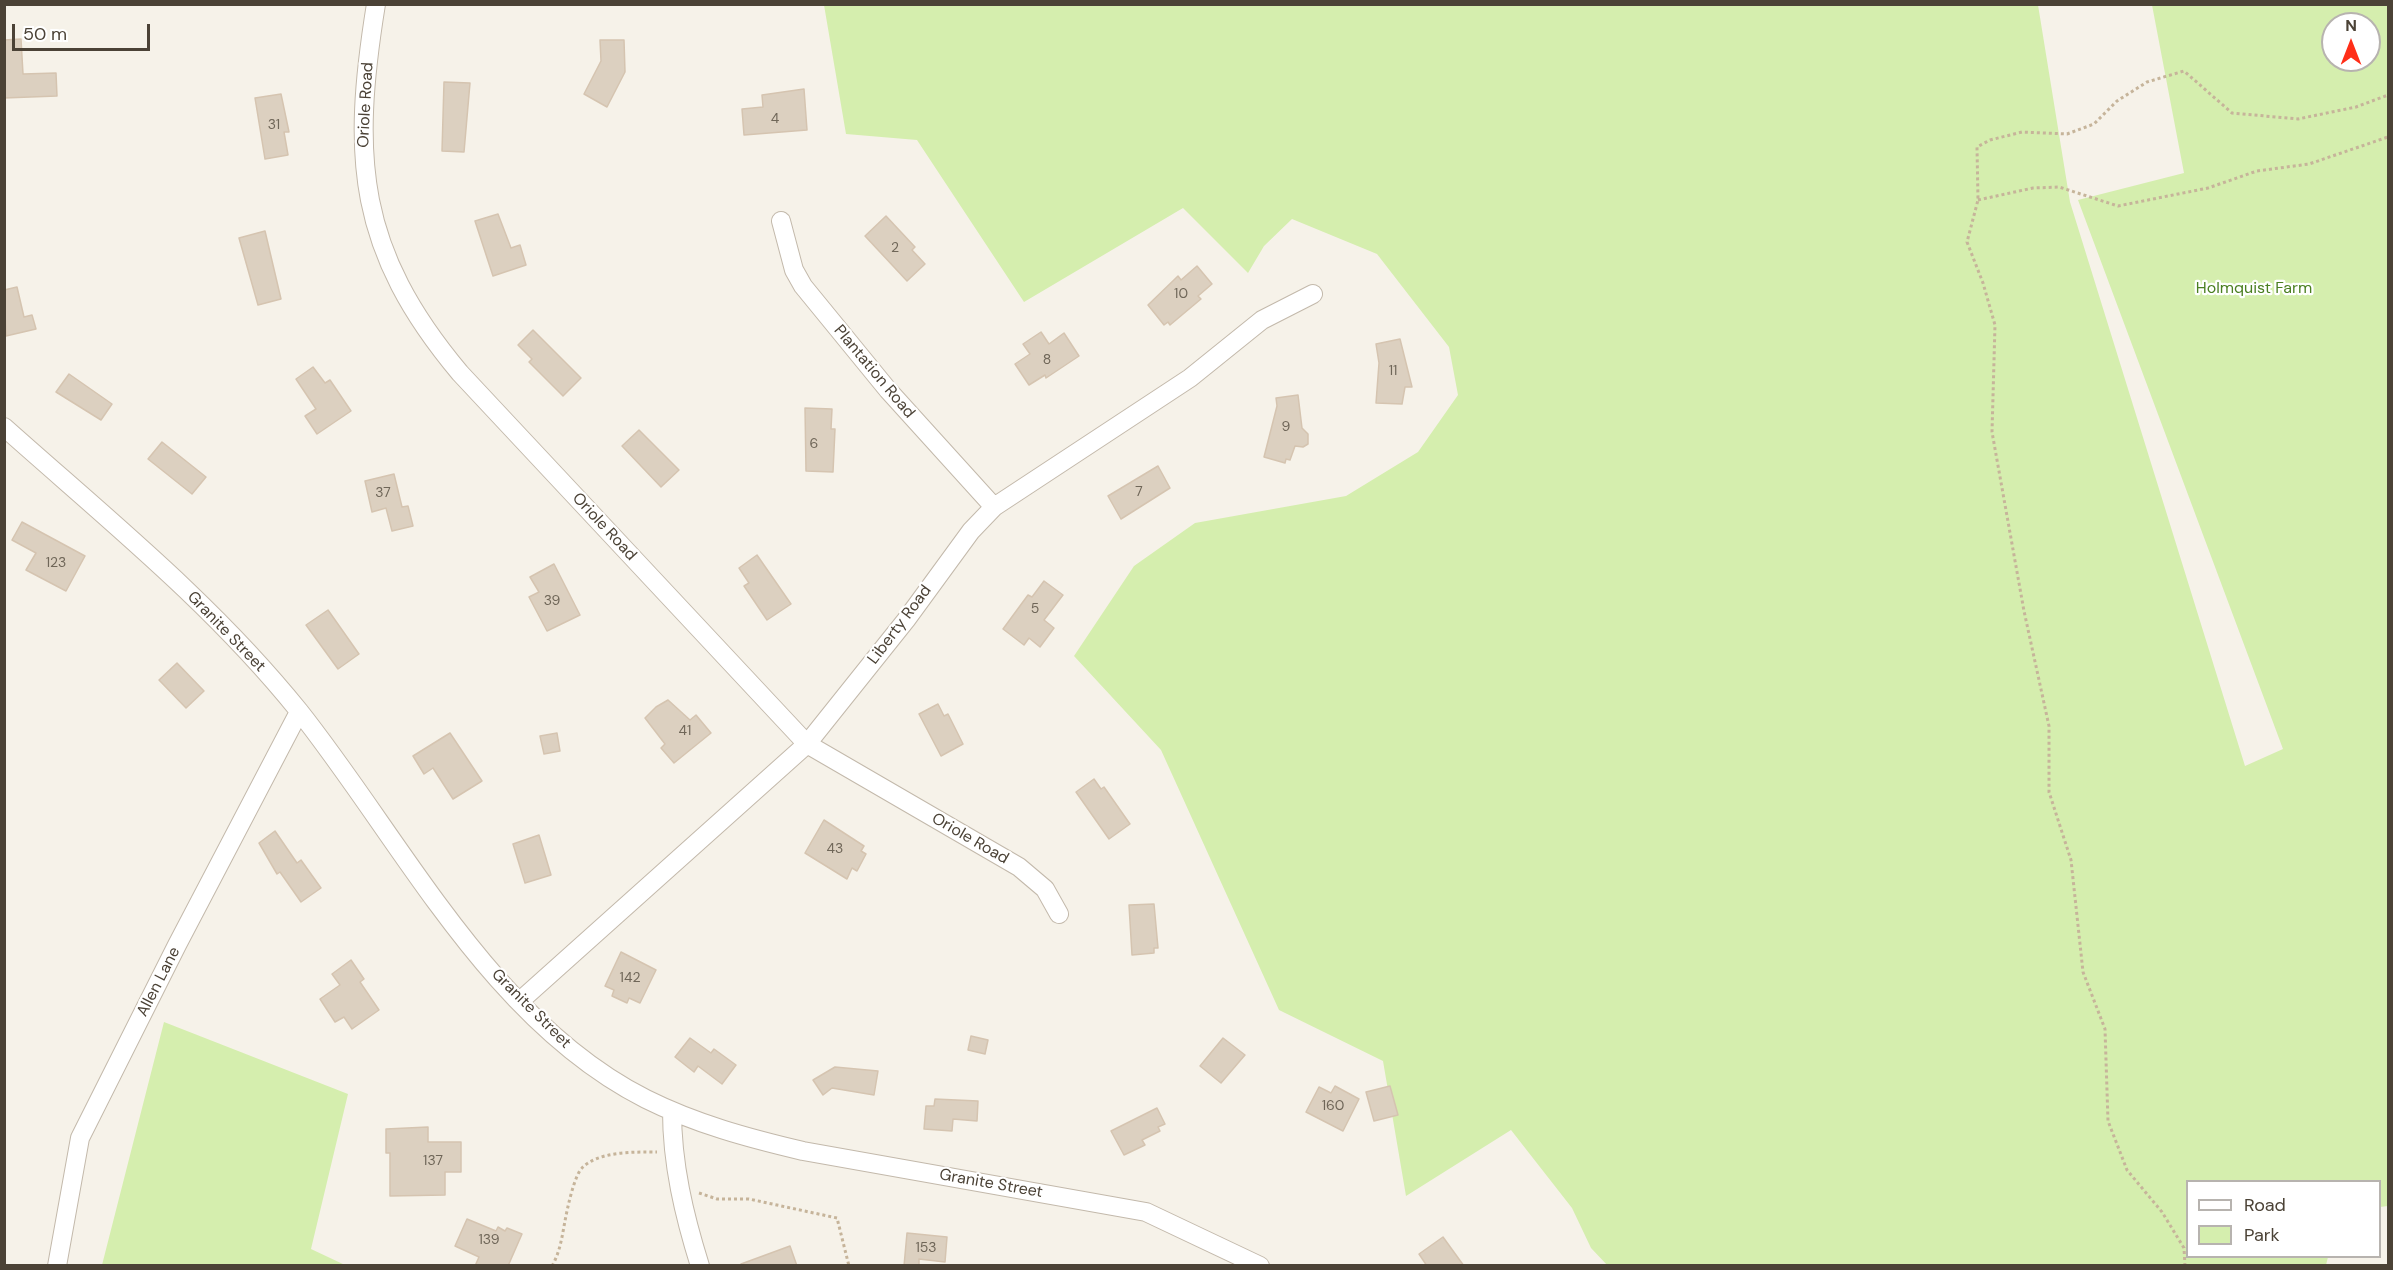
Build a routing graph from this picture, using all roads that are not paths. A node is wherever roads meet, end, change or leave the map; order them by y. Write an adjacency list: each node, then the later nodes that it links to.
1 (376, 4): 7 (street, Oriole Road)
2 (781, 221): 5 (street, Plantation Road)
3 (1313, 294): 5 (street, Liberty Road)
4 (4, 428): 6 (street, Granite Street)
5 (994, 507): 7 (street, Liberty Road)
6 (299, 712): 9 (street, Granite Street); 11 (street, Allen Lane)
7 (807, 744): 8 (street, Oriole Road); 9 (street, Liberty Road)
8 (1059, 914)
9 (520, 1001): 10 (street, Granite Street)
10 (672, 1111): 12 (street); 13 (street, Granite Street)
11 (57, 1266)
12 (700, 1266)
13 (1260, 1266)

